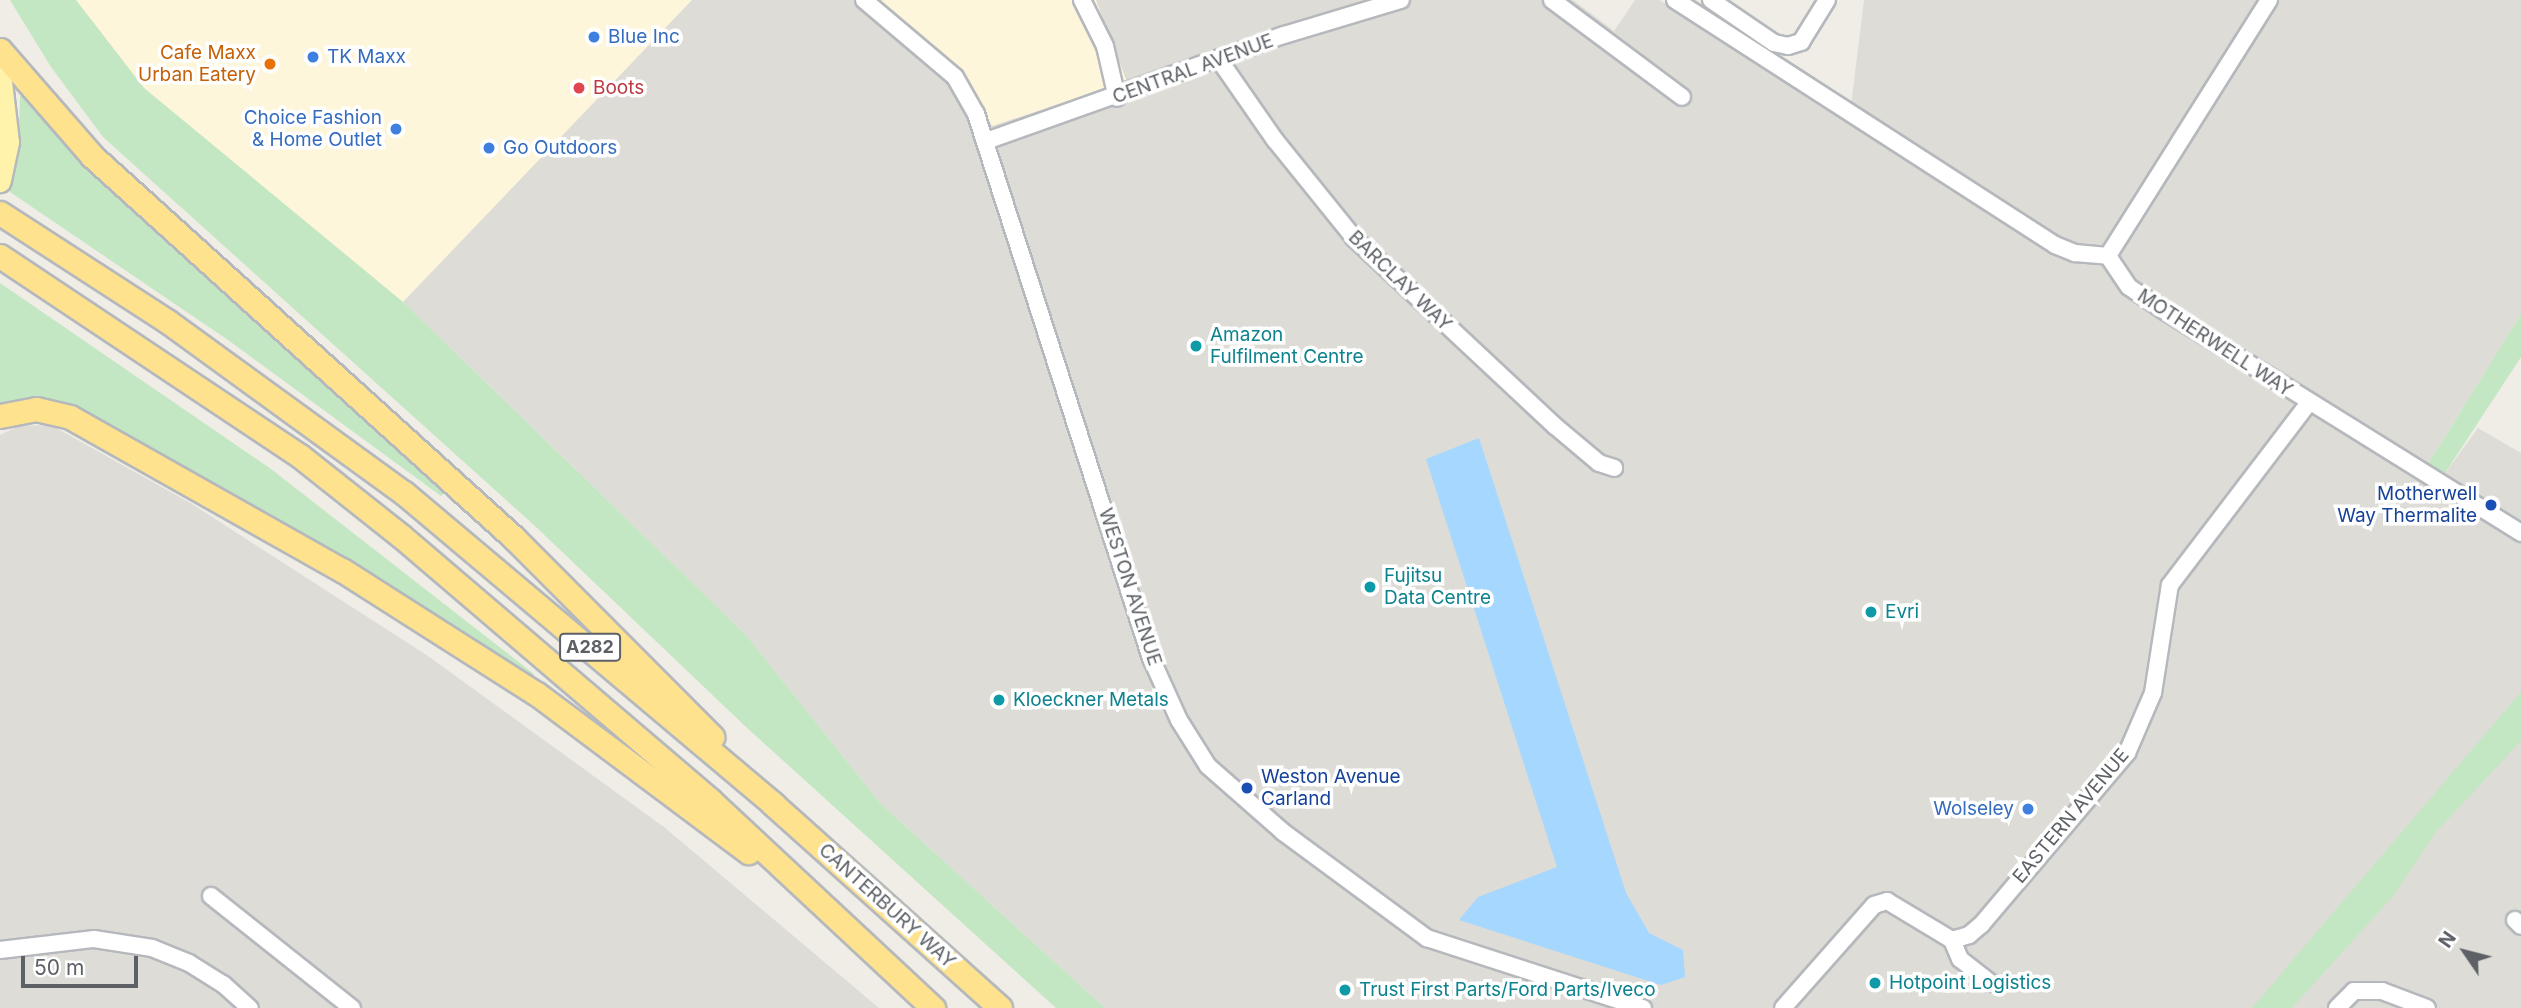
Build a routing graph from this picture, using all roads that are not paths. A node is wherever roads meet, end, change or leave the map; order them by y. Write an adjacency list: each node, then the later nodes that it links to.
1 (864, 0): 14 (street, WESTON AVENUE)
2 (1082, 0): 13 (street)
3 (1401, 0): 10 (street, CENTRAL AVENUE)
4 (1552, 0): 12 (street)
5 (1675, 0): 18 (street)
6 (1711, 0): 7 (street)
7 (1827, 0)
8 (2269, 0): 18 (street)
9 (0, 50): 23 (highway)
10 (1220, 61): 13 (street, CENTRAL AVENUE); 21 (street, BARCLAY WAY)
11 (0, 73): 15 (main road)
12 (1682, 97)
13 (1117, 98): 14 (street, CENTRAL AVENUE)
14 (986, 141): 35 (street, WESTON AVENUE)
15 (0, 181)
16 (0, 213): 23 (highway, A282)
17 (0, 256): 24 (highway, A282)
18 (2108, 256): 19 (street, MOTHERWELL WAY)
19 (2308, 404): 22 (street, MOTHERWELL WAY); 27 (street, EASTERN AVENUE)
20 (0, 416): 24 (highway)
21 (1614, 468)
22 (2521, 533)
23 (774, 804): 34 (highway, CANTERBURY WAY / A282)
24 (802, 889): 33 (highway, A282)
25 (211, 896): 32 (street)
26 (0, 937): 28 (street)
27 (1952, 940): 30 (street); 36 (street)
28 (27, 944): 29 (street); 31 (street)
29 (0, 950)
30 (1991, 983)
31 (250, 1008)
32 (352, 1008)
33 (933, 1008)
34 (1000, 1008)
35 (1643, 1008)
36 (1783, 1008)
37 (2337, 1008): 38 (street)
38 (2427, 1008)

